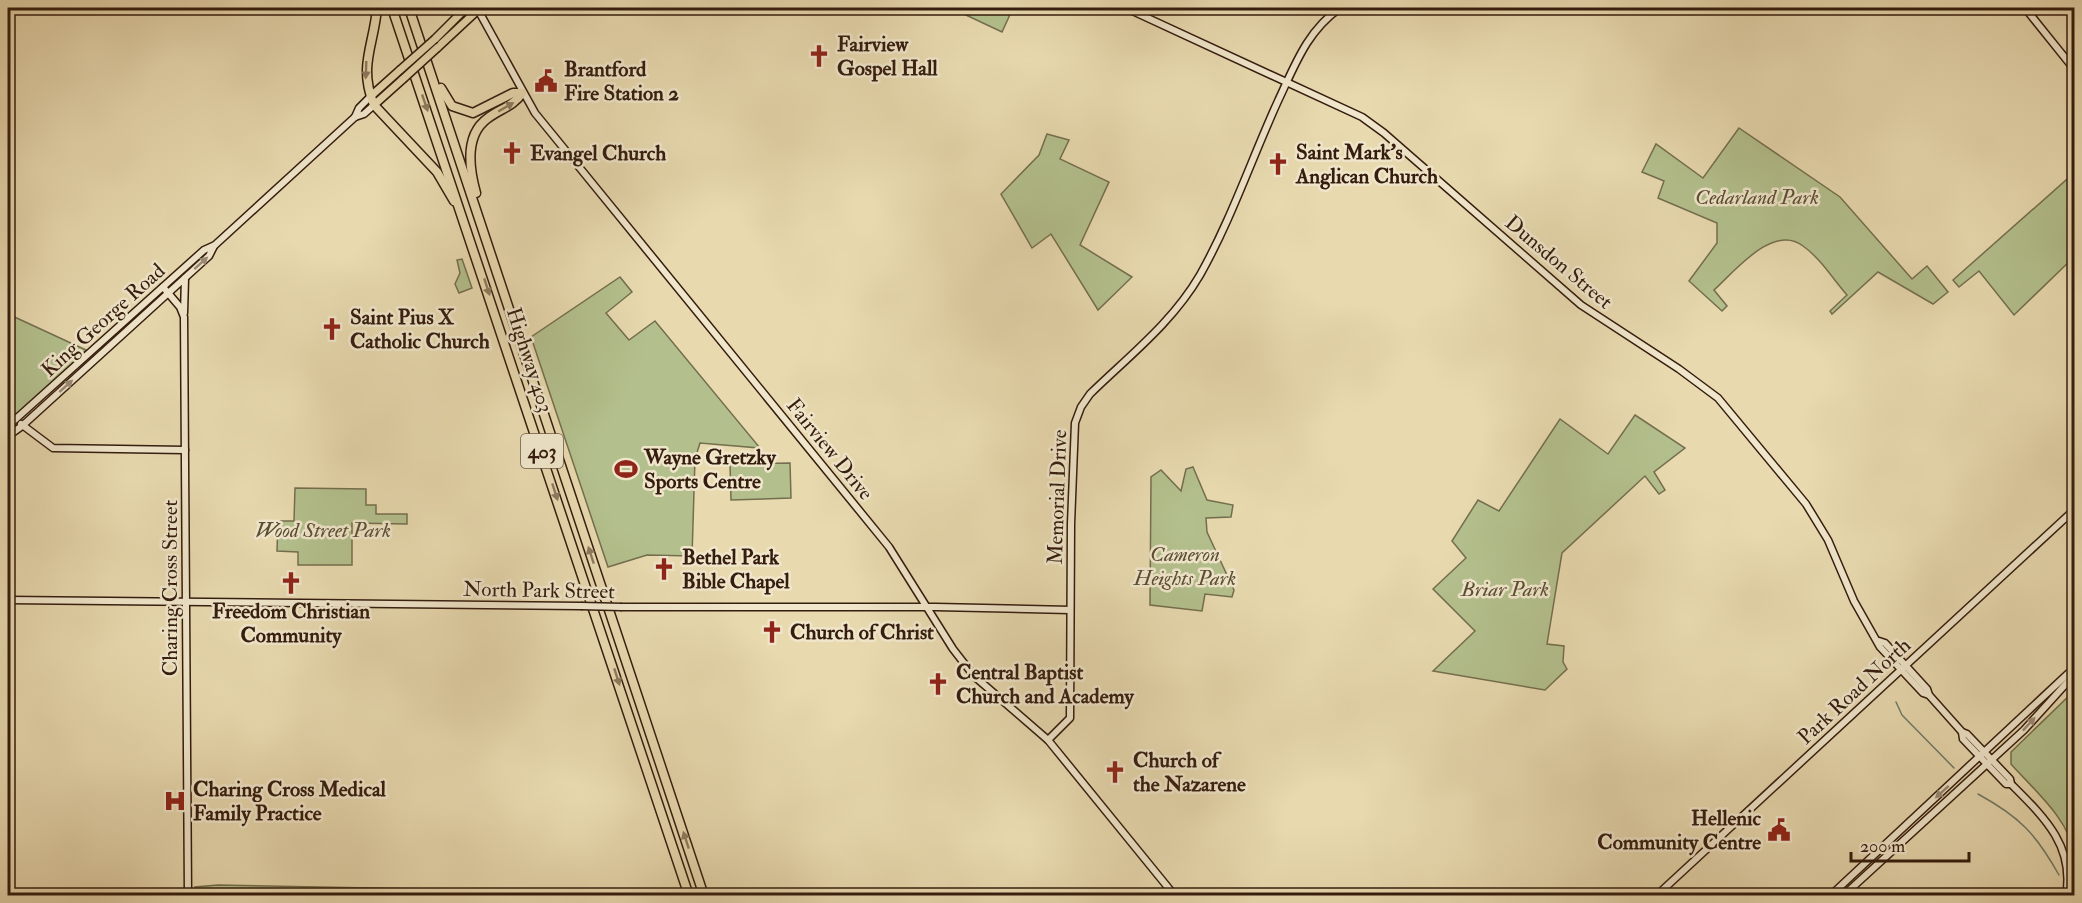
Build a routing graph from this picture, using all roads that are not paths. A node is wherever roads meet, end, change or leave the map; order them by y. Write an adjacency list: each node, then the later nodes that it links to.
1 (377, 8): 13 (highway, one-way to 13)
2 (393, 8): 14 (highway, Highway 403 / 403, one-way to 14)
3 (409, 8): 9 (highway, Highway 403 / 403)
4 (466, 8): 13 (main road, King George Road, bridge)
5 (478, 8): 12 (main road, Fairview Drive); 13 (main road, King George Road, bridge)
6 (1126, 8): 11 (main road, Dunsdon Street)
7 (1340, 8): 11 (main road, Memorial Drive)
8 (2025, 8): 10 (main road)
9 (427, 61): 12 (highway); 16 (highway, Highway 403 / 403)
10 (2074, 69)
11 (1287, 81): 30 (main road, Memorial Drive); 31 (main road, Dunsdon Street)
12 (522, 93): 16 (highway, one-way to 12); 29 (main road, Fairview Drive)
13 (373, 101): 14 (highway); 15 (main road, King George Road)
14 (473, 245): 38 (highway, Highway 403 / 403, one-way to 38)
15 (214, 246): 17 (main road, King George Road, one-way to 15); 18 (main road, King George Road)
16 (492, 257): 39 (highway, Highway 403 / 403, one-way to 16)
17 (185, 278): 19 (main road, King George Road); 20 (main road, Charing Cross Street)
18 (163, 287): 19 (main road); 21 (main road, King George Road)
19 (168, 293): 20 (main road); 23 (main road, King George Road, one-way to 19)
20 (184, 318): 25 (main road, Charing Cross Street)
21 (16, 420): 22 (main road, King George Road); 23 (main road)
22 (8, 426)
23 (22, 426): 24 (main road, King George Road); 25 (main road)
24 (8, 436)
25 (185, 450): 28 (main road, Charing Cross Street)
26 (2074, 510): 31 (main road, Park Road North)
27 (8, 600): 28 (main road, North Park Street)
28 (187, 602): 29 (main road, North Park Street, bridge); 37 (main road, Charing Cross Street)
29 (927, 607): 30 (main road, North Park Street); 34 (main road, Fairview Drive)
30 (1070, 610): 34 (main road, Memorial Drive)
31 (1903, 668): 35 (main road, Dunsdon Street); 41 (main road, Park Road North)
32 (2074, 668): 35 (main road)
33 (2074, 675): 36 (main road, one-way to 33)
34 (1048, 740): 40 (main road, Fairview Drive)
35 (1983, 755): 36 (main road, Dunsdon Street); 42 (main road, one-way to 42)
36 (1989, 761): 43 (main road); 44 (main road, Dunsdon Street)
37 (188, 896)
38 (689, 896)
39 (704, 896)
40 (1175, 896)
41 (1656, 896)
42 (1830, 896)
43 (1843, 896)
44 (2066, 896)

